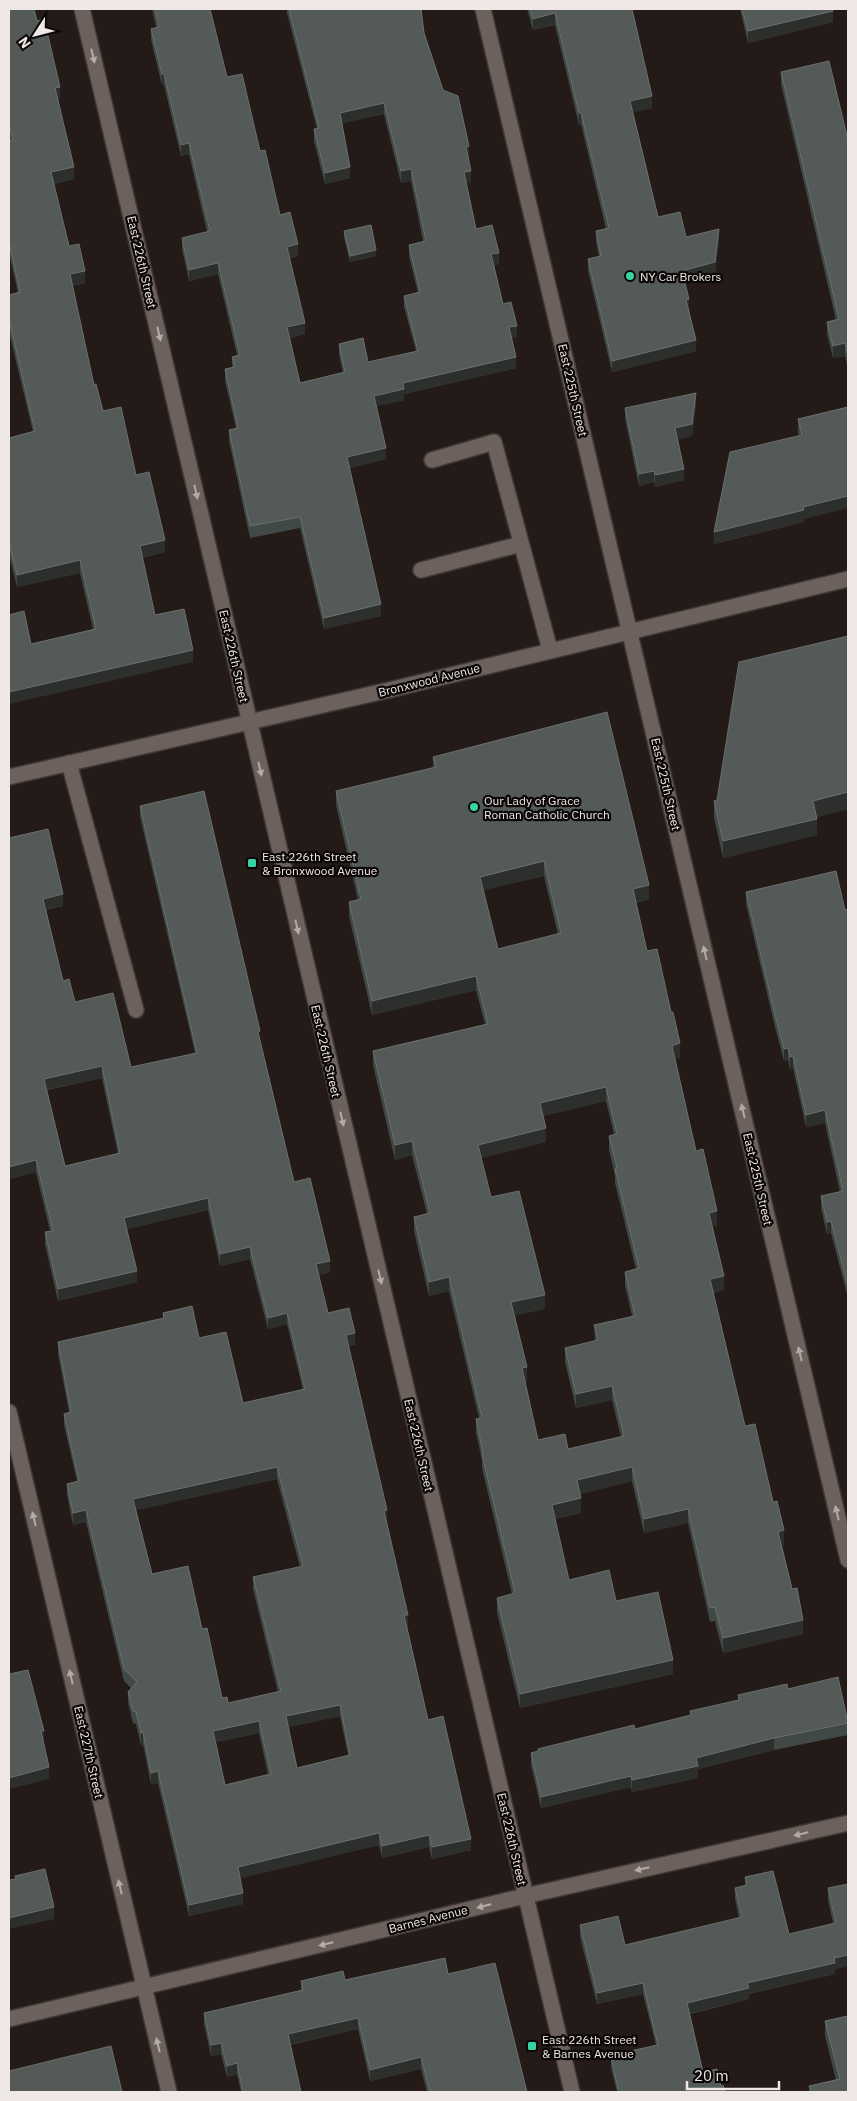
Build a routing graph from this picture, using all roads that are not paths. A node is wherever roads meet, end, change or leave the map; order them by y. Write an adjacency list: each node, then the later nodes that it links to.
1 (82, 9): 9 (street, East 226th Street, one-way to 9)
2 (483, 9): 7 (street, East 225th Street)
3 (432, 460): 4 (street)
4 (521, 544): 5 (street); 8 (street)
5 (421, 570)
6 (848, 579): 7 (street, Bronxwood Avenue)
7 (630, 631): 8 (street, Bronxwood Avenue); 14 (street, East 225th Street, one-way to 7)
8 (550, 650): 9 (street, Bronxwood Avenue)
9 (249, 721): 10 (street, Bronxwood Avenue); 16 (street, East 226th Street, one-way to 16)
10 (69, 763): 11 (street, Bronxwood Avenue); 12 (street)
11 (9, 777)
12 (136, 1010)
13 (9, 1412): 17 (street, East 227th Street, one-way to 13)
14 (848, 1560)
15 (848, 1823): 16 (street, Barnes Avenue, one-way to 16)
16 (525, 1896): 17 (street, Barnes Avenue, one-way to 17); 20 (street, East 226th Street)
17 (144, 1988): 18 (street, Barnes Avenue); 19 (street, East 227th Street, one-way to 17)
18 (9, 2019)
19 (169, 2092)
20 (572, 2092)

